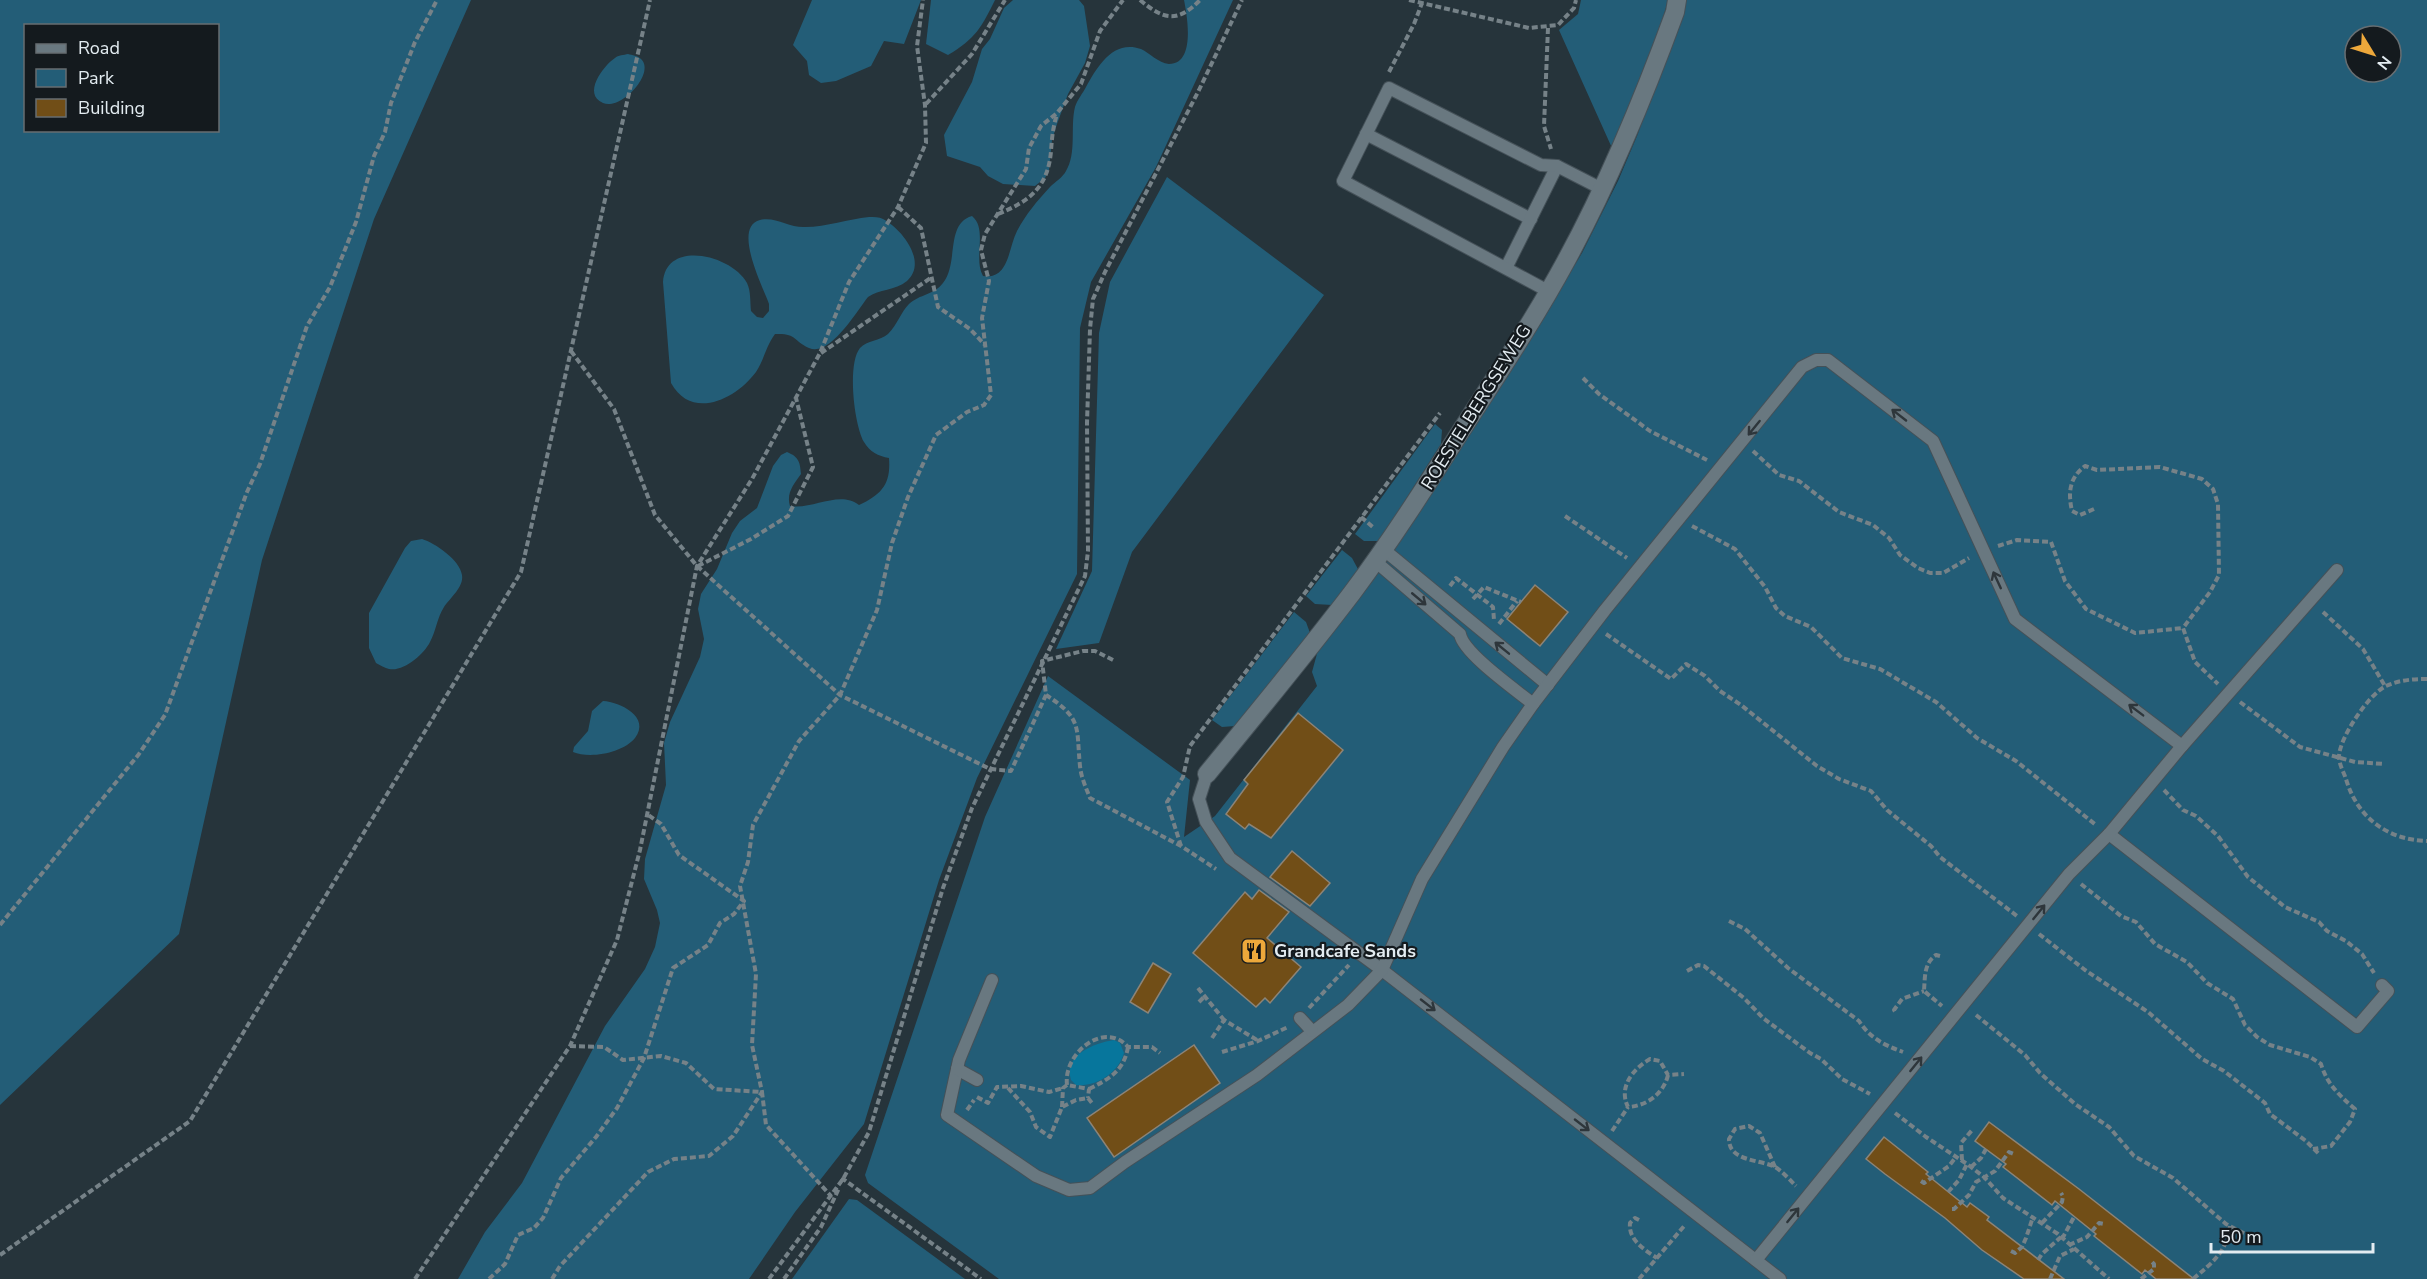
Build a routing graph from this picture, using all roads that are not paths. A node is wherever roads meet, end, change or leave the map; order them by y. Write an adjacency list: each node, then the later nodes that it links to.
1 (1677, 0): 4 (street, ROESTELBERGSEWEG)
2 (1366, 134): 3 (lane); 5 (lane); 6 (lane)
3 (1557, 166): 4 (lane); 5 (lane)
4 (1602, 189): 7 (street, ROESTELBERGSEWEG)
5 (1531, 219): 6 (lane)
6 (1506, 268): 7 (lane)
7 (1548, 291): 8 (street, ROESTELBERGSEWEG)
8 (1379, 555): 10 (lane, one-way to 8); 11 (lane, one-way to 11); 13 (street, ROESTELBERGSEWEG)
9 (2337, 570): 12 (lane)
10 (1548, 685): 11 (lane); 12 (lane, one-way to 10)
11 (1533, 704): 15 (lane)
12 (2182, 746): 14 (lane)
13 (1207, 774): 15 (lane)
14 (2109, 834): 17 (lane); 22 (lane, one-way to 14)
15 (1382, 970): 19 (lane); 22 (lane, one-way to 22)
16 (992, 980): 20 (lane)
17 (2382, 985)
18 (1300, 1018): 19 (lane)
19 (1312, 1032): 20 (lane)
20 (957, 1069): 21 (lane)
21 (977, 1080)
22 (1756, 1260): 23 (lane)
23 (1780, 1279)

